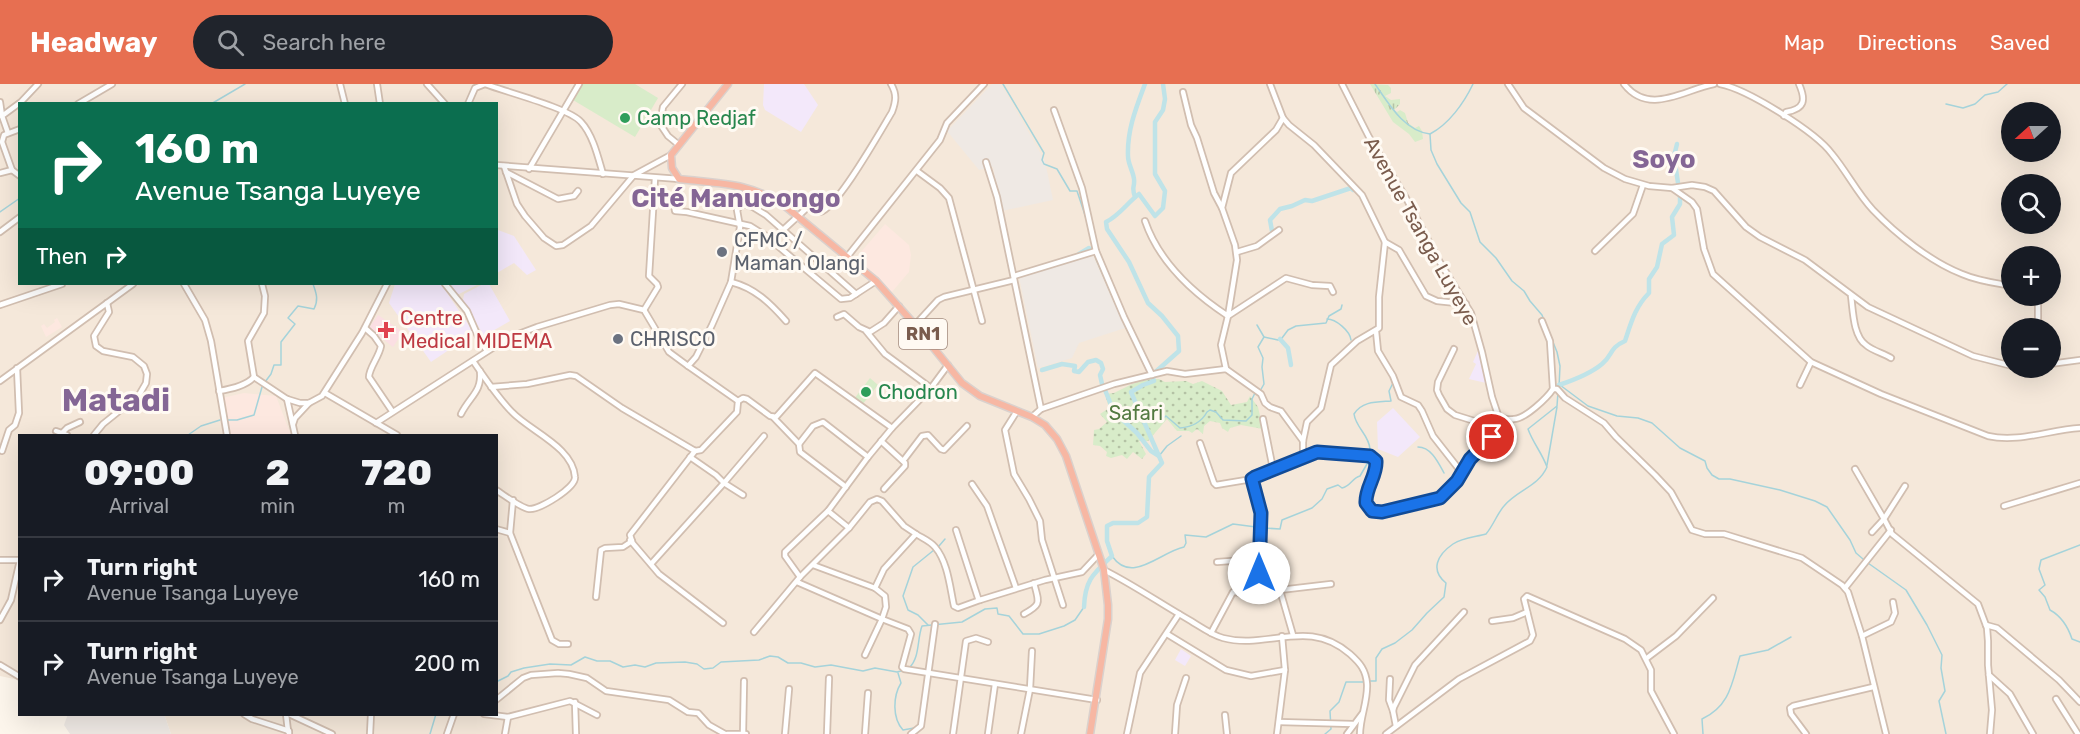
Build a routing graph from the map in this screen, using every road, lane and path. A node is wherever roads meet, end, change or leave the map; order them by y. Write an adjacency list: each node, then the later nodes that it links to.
1 (38, 84): 20 (street)
2 (112, 84): 21 (street)
3 (340, 84): 22 (street)
4 (377, 84): 23 (street)
5 (428, 84): 24 (street)
6 (579, 84): 28 (street)
7 (682, 84): 36 (street)
8 (728, 84): 36 (highway)
9 (891, 84): 55 (street)
10 (984, 84): 43 (street)
11 (1270, 84): 31 (street)
12 (1342, 84): 82 (street, Avenue Tsanga Luyeye)
13 (1508, 84): 50 (street)
14 (1624, 84): 15 (street)
15 (1714, 84)
16 (1720, 84): 30 (street)
17 (1799, 84): 30 (street)
18 (1183, 92): 54 (street)
19 (0, 102): 29 (street)
20 (21, 102)
21 (81, 102)
22 (344, 102)
23 (380, 102)
24 (443, 102)
25 (469, 102): 28 (street)
26 (18, 104): 29 (street)
27 (1054, 110): 63 (street)
28 (564, 111): 41 (street); 45 (street)
29 (2, 116): 35 (street)
30 (1784, 116): 70 (street)
31 (1283, 118): 32 (street); 34 (street)
32 (1289, 125): 34 (street); 62 (street)
33 (18, 130): 35 (street)
34 (1276, 130): 54 (street)
35 (8, 133): 42 (street)
36 (679, 145): 37 (highway)
37 (672, 155): 47 (street); 49 (highway)
38 (986, 162): 67 (street)
39 (498, 166): 40 (street)
40 (505, 169): 41 (street); 47 (street); 52 (street)
41 (528, 169): 45 (street)
42 (12, 170): 44 (street); 46 (street)
43 (916, 171): 66 (street); 77 (street)
44 (0, 173)
45 (603, 174): 47 (street)
46 (18, 175)
47 (634, 175): 48 (street)
48 (655, 178): 49 (street); 85 (street)
49 (679, 179): 55 (highway, RN1)
50 (1643, 185): 51 (street); 64 (street)
51 (1672, 188): 80 (street); 102 (street)
52 (578, 191)
53 (674, 204): 58 (street)
54 (1222, 208): 65 (street)
55 (796, 217): 59 (street); 66 (highway, RN1)
56 (18, 218): 61 (street)
57 (1145, 221): 86 (street)
58 (740, 222): 59 (street); 69 (street); 79 (street)
59 (783, 230): 79 (street)
60 (1279, 230): 65 (street)
61 (0, 232)
62 (1385, 242): 82 (street); 94 (street)
63 (1096, 251): 67 (street); 110 (street)
64 (1595, 251)
65 (1237, 252): 86 (street)
66 (847, 257): 68 (highway, RN1)
67 (1014, 278): 77 (street); 122 (street)
68 (876, 280): 79 (street); 84 (highway, RN1)
69 (731, 282): 88 (street); 106 (street)
70 (2001, 283)
71 (59, 285): 83 (street)
72 (132, 285): 81 (street)
73 (185, 285): 117 (street)
74 (262, 285): 111 (street)
75 (386, 285): 92 (street)
76 (446, 285): 98 (street)
77 (973, 290): 89 (street); 91 (street)
78 (1333, 292): 86 (street)
79 (856, 294)
80 (1851, 296): 99 (street); 103 (street)
81 (107, 303): 107 (street); 139 (street)
82 (1466, 304): 128 (street, Avenue Tsanga Luyeye)
83 (0, 305)
84 (899, 306): 91 (highway, RN1); 93 (street)
85 (644, 310): 98 (street); 106 (street)
86 (1228, 316): 108 (street)
87 (837, 317): 93 (street)
88 (786, 321)
89 (982, 321)
90 (1542, 321): 116 (street)
91 (915, 325): 105 (highway, RN1)
92 (365, 327): 118 (street); 123 (street)
93 (866, 331): 115 (street)
94 (1376, 331): 95 (street); 96 (street)
95 (1364, 335): 96 (street); 145 (street)
96 (1377, 343): 156 (street)
97 (1454, 349): 135 (street)
98 (487, 351): 101 (street)
99 (1891, 358)
100 (2080, 360): 104 (street)
101 (473, 361): 109 (street); 123 (street)
102 (1811, 362): 113 (street); 136 (street)
103 (2001, 363)
104 (2061, 363)
105 (948, 365): 115 (street); 124 (highway, RN1)
106 (688, 366): 120 (street)
107 (17, 368): 112 (street); 148 (street)
108 (1226, 369): 110 (street); 145 (street)
109 (480, 371): 114 (street); 125 (street)
110 (1152, 375): 122 (street)
111 (254, 377): 117 (street); 119 (street)
112 (0, 381)
113 (1800, 385)
114 (491, 387): 149 (street); 166 (street)
115 (931, 388): 134 (street)
116 (1557, 390): 128 (street); 193 (street)
117 (219, 391): 140 (street)
118 (325, 393): 121 (street); 131 (street)
119 (287, 399): 121 (street); 132 (street)
120 (738, 401): 126 (street); 149 (street)
121 (309, 403): 132 (street)
122 (1041, 409): 127 (street)
123 (392, 411): 131 (street)
124 (1017, 411): 127 (highway, RN1); 187 (street)
125 (461, 414)
126 (773, 417): 134 (street); 147 (street)
127 (1032, 417): 178 (highway, RN1)
128 (1499, 418): 135 (street, Avenue Tsanga Luyeye)
129 (1263, 419): 154 (street)
130 (80, 422): 138 (street)
131 (376, 423): 142 (street)
132 (293, 426): 141 (street)
133 (967, 426): 153 (street)
134 (892, 428): 144 (street)
135 (1497, 428): 156 (street, Avenue Tsanga Luyeye)
136 (2080, 428)
137 (56, 431): 138 (street)
138 (64, 434)
139 (95, 434)
140 (227, 434)
141 (295, 434)
142 (395, 434)
143 (764, 436): 158 (street)
144 (881, 441): 152 (street); 153 (street)
145 (1303, 441): 150 (street)
146 (1200, 443): 157 (street, Avenue Tsanga Luyeye)
147 (799, 444): 152 (street); 162 (street)
148 (2, 451)
149 (695, 451): 151 (street)
150 (1303, 456): 154 (street, Avenue Tsanga Luyeye); 156 (street, Avenue Tsanga Luyeye)
151 (690, 457): 158 (street); 177 (street)
152 (868, 457): 162 (street)
153 (903, 461): 163 (street)
154 (1273, 469): 157 (street, Avenue Tsanga Luyeye)
155 (1855, 469): 169 (street)
156 (1462, 474)
157 (1252, 479): 179 (street)
158 (724, 483): 165 (street); 183 (street)
159 (2080, 483): 167 (street)
160 (972, 484): 192 (street)
161 (1905, 486): 169 (street)
162 (846, 487): 168 (street)
163 (884, 489)
164 (498, 491): 166 (street)
165 (743, 495)
166 (513, 500): 175 (street)
167 (2004, 506)
168 (828, 512): 170 (street); 188 (street)
169 (1884, 519): 173 (street); 174 (street)
170 (849, 528): 176 (street); 184 (street)
171 (498, 530): 175 (street)
172 (956, 530): 199 (street)
173 (1890, 530): 193 (street); 212 (street)
174 (1872, 532)
175 (510, 533): 220 (street)
176 (915, 534): 191 (street); 199 (street)
177 (632, 541): 183 (street); 196 (street)
178 (1098, 556): 186 (highway, RN1); 187 (street)
179 (1258, 559): 182 (street); 195 (street)
180 (0, 560): 181 (street)
181 (18, 560)
182 (1217, 562)
183 (651, 564): 210 (street)
184 (813, 565): 188 (street); 191 (street)
185 (18, 569): 198 (street)
186 (1104, 570): 206 (street); 241 (highway, RN1)
187 (1054, 578): 189 (street); 202 (street)
188 (799, 580): 208 (street); 213 (street)
189 (1034, 584): 192 (street); 205 (street)
190 (1331, 584): 194 (street)
191 (875, 588): 208 (street)
192 (1016, 588): 199 (street)
193 (1845, 588): 218 (street)
194 (1280, 590): 195 (street); 216 (street)
195 (1259, 591): 214 (street)
196 (596, 597)
197 (1713, 598): 223 (street)
198 (11, 600): 200 (street); 207 (street)
199 (980, 600)
200 (18, 601)
201 (1893, 602): 218 (street)
202 (1063, 605)
203 (1464, 612): 244 (street)
204 (1527, 612): 209 (street); 223 (street); 257 (street)
205 (1024, 614)
206 (1179, 614): 214 (street); 215 (street)
207 (0, 620)
208 (882, 620): 222 (street); 226 (street)
209 (1492, 621)
210 (723, 623)
211 (935, 624): 226 (street)
212 (1986, 626): 228 (street); 243 (street)
213 (754, 632)
214 (1211, 633): 217 (street)
215 (1167, 634): 225 (street); 274 (street)
216 (1293, 635): 217 (street); 245 (street)
217 (1282, 636): 225 (street)
218 (1862, 636): 235 (street)
219 (988, 642): 232 (street)
220 (568, 644)
221 (1032, 651): 237 (street)
222 (865, 655)
223 (1647, 658): 281 (street)
224 (0, 665): 227 (street)
225 (1285, 670): 255 (street)
226 (928, 673): 232 (street); 269 (street)
227 (18, 675)
228 (1989, 675): 284 (street); 285 (street)
229 (829, 678): 267 (street)
230 (1186, 678): 275 (street)
231 (1390, 678): 244 (street)
232 (961, 679): 234 (street); 270 (street)
233 (744, 681): 265 (street)
234 (995, 684): 237 (street); 271 (street)
235 (1873, 687): 282 (street); 283 (street)
236 (789, 689): 266 (street)
237 (1030, 689): 241 (street); 272 (street)
238 (868, 693): 268 (street)
239 (498, 698): 264 (street)
240 (2056, 699): 286 (street)
241 (1096, 700): 273 (highway, RN1)
242 (575, 702): 246 (street); 254 (street); 263 (street)
243 (2080, 702)
244 (1393, 711): 257 (street)
245 (1364, 712): 256 (street); 279 (street)
246 (597, 715)
247 (1225, 715): 276 (street)
248 (247, 716): 258 (street)
249 (288, 716): 258 (street)
250 (292, 716): 259 (street)
251 (371, 716): 260 (street)
252 (453, 716): 261 (street)
253 (498, 716): 254 (street)
254 (508, 717): 262 (street)
255 (1279, 722): 256 (street); 277 (street)
256 (1353, 724): 278 (street)
257 (1396, 726): 280 (street)
258 (288, 733)
259 (332, 734)
260 (370, 734)
261 (447, 734)
262 (505, 734)
263 (576, 734)
264 (726, 734): 265 (street)
265 (744, 734)
266 (785, 734)
267 (827, 734)
268 (865, 734)
269 (911, 734)
270 (953, 734)
271 (988, 734)
272 (1021, 734)
273 (1090, 734)
274 (1127, 734)
275 (1175, 734)
276 (1227, 734)
277 (1277, 734)
278 (1347, 734)
279 (1360, 734)
280 (1386, 734)
281 (1674, 734)
282 (1806, 734)
283 (1886, 734)
284 (1990, 734)
285 (2033, 734)
286 (2078, 734)

